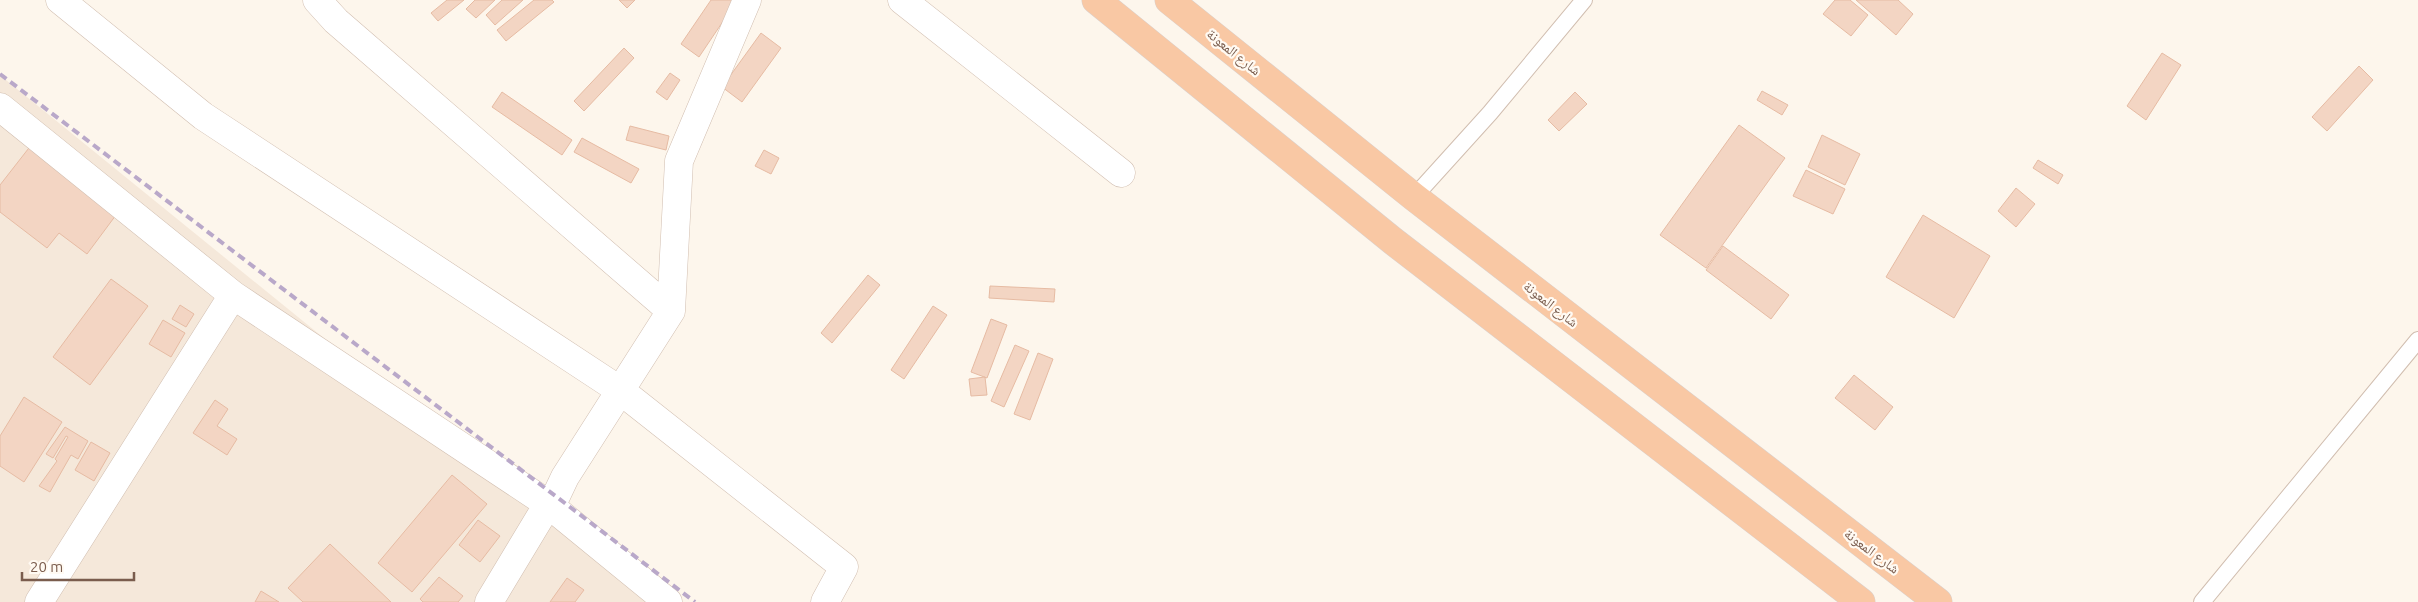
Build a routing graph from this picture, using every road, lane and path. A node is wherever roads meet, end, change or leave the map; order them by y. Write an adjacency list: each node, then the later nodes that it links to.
1 (60, 0): 14 (street)
2 (317, 0): 12 (street)
3 (747, 0): 12 (street)
4 (902, 0): 9 (street)
5 (1096, 0): 20 (highway)
6 (1169, 0): 10 (highway, شارع المعونة)
7 (1584, 0): 10 (lane)
8 (1, 110): 11 (street)
9 (1121, 173)
10 (1414, 196): 21 (highway, شارع المعونة)
11 (233, 296): 15 (street); 16 (street)
12 (671, 312): 14 (street)
13 (2418, 340): 22 (lane)
14 (621, 391): 15 (street); 19 (street)
15 (548, 504): 17 (street); 18 (street)
16 (39, 602)
17 (489, 602)
18 (668, 602)
19 (825, 602)
20 (1861, 602)
21 (1938, 602)
22 (2202, 602)

